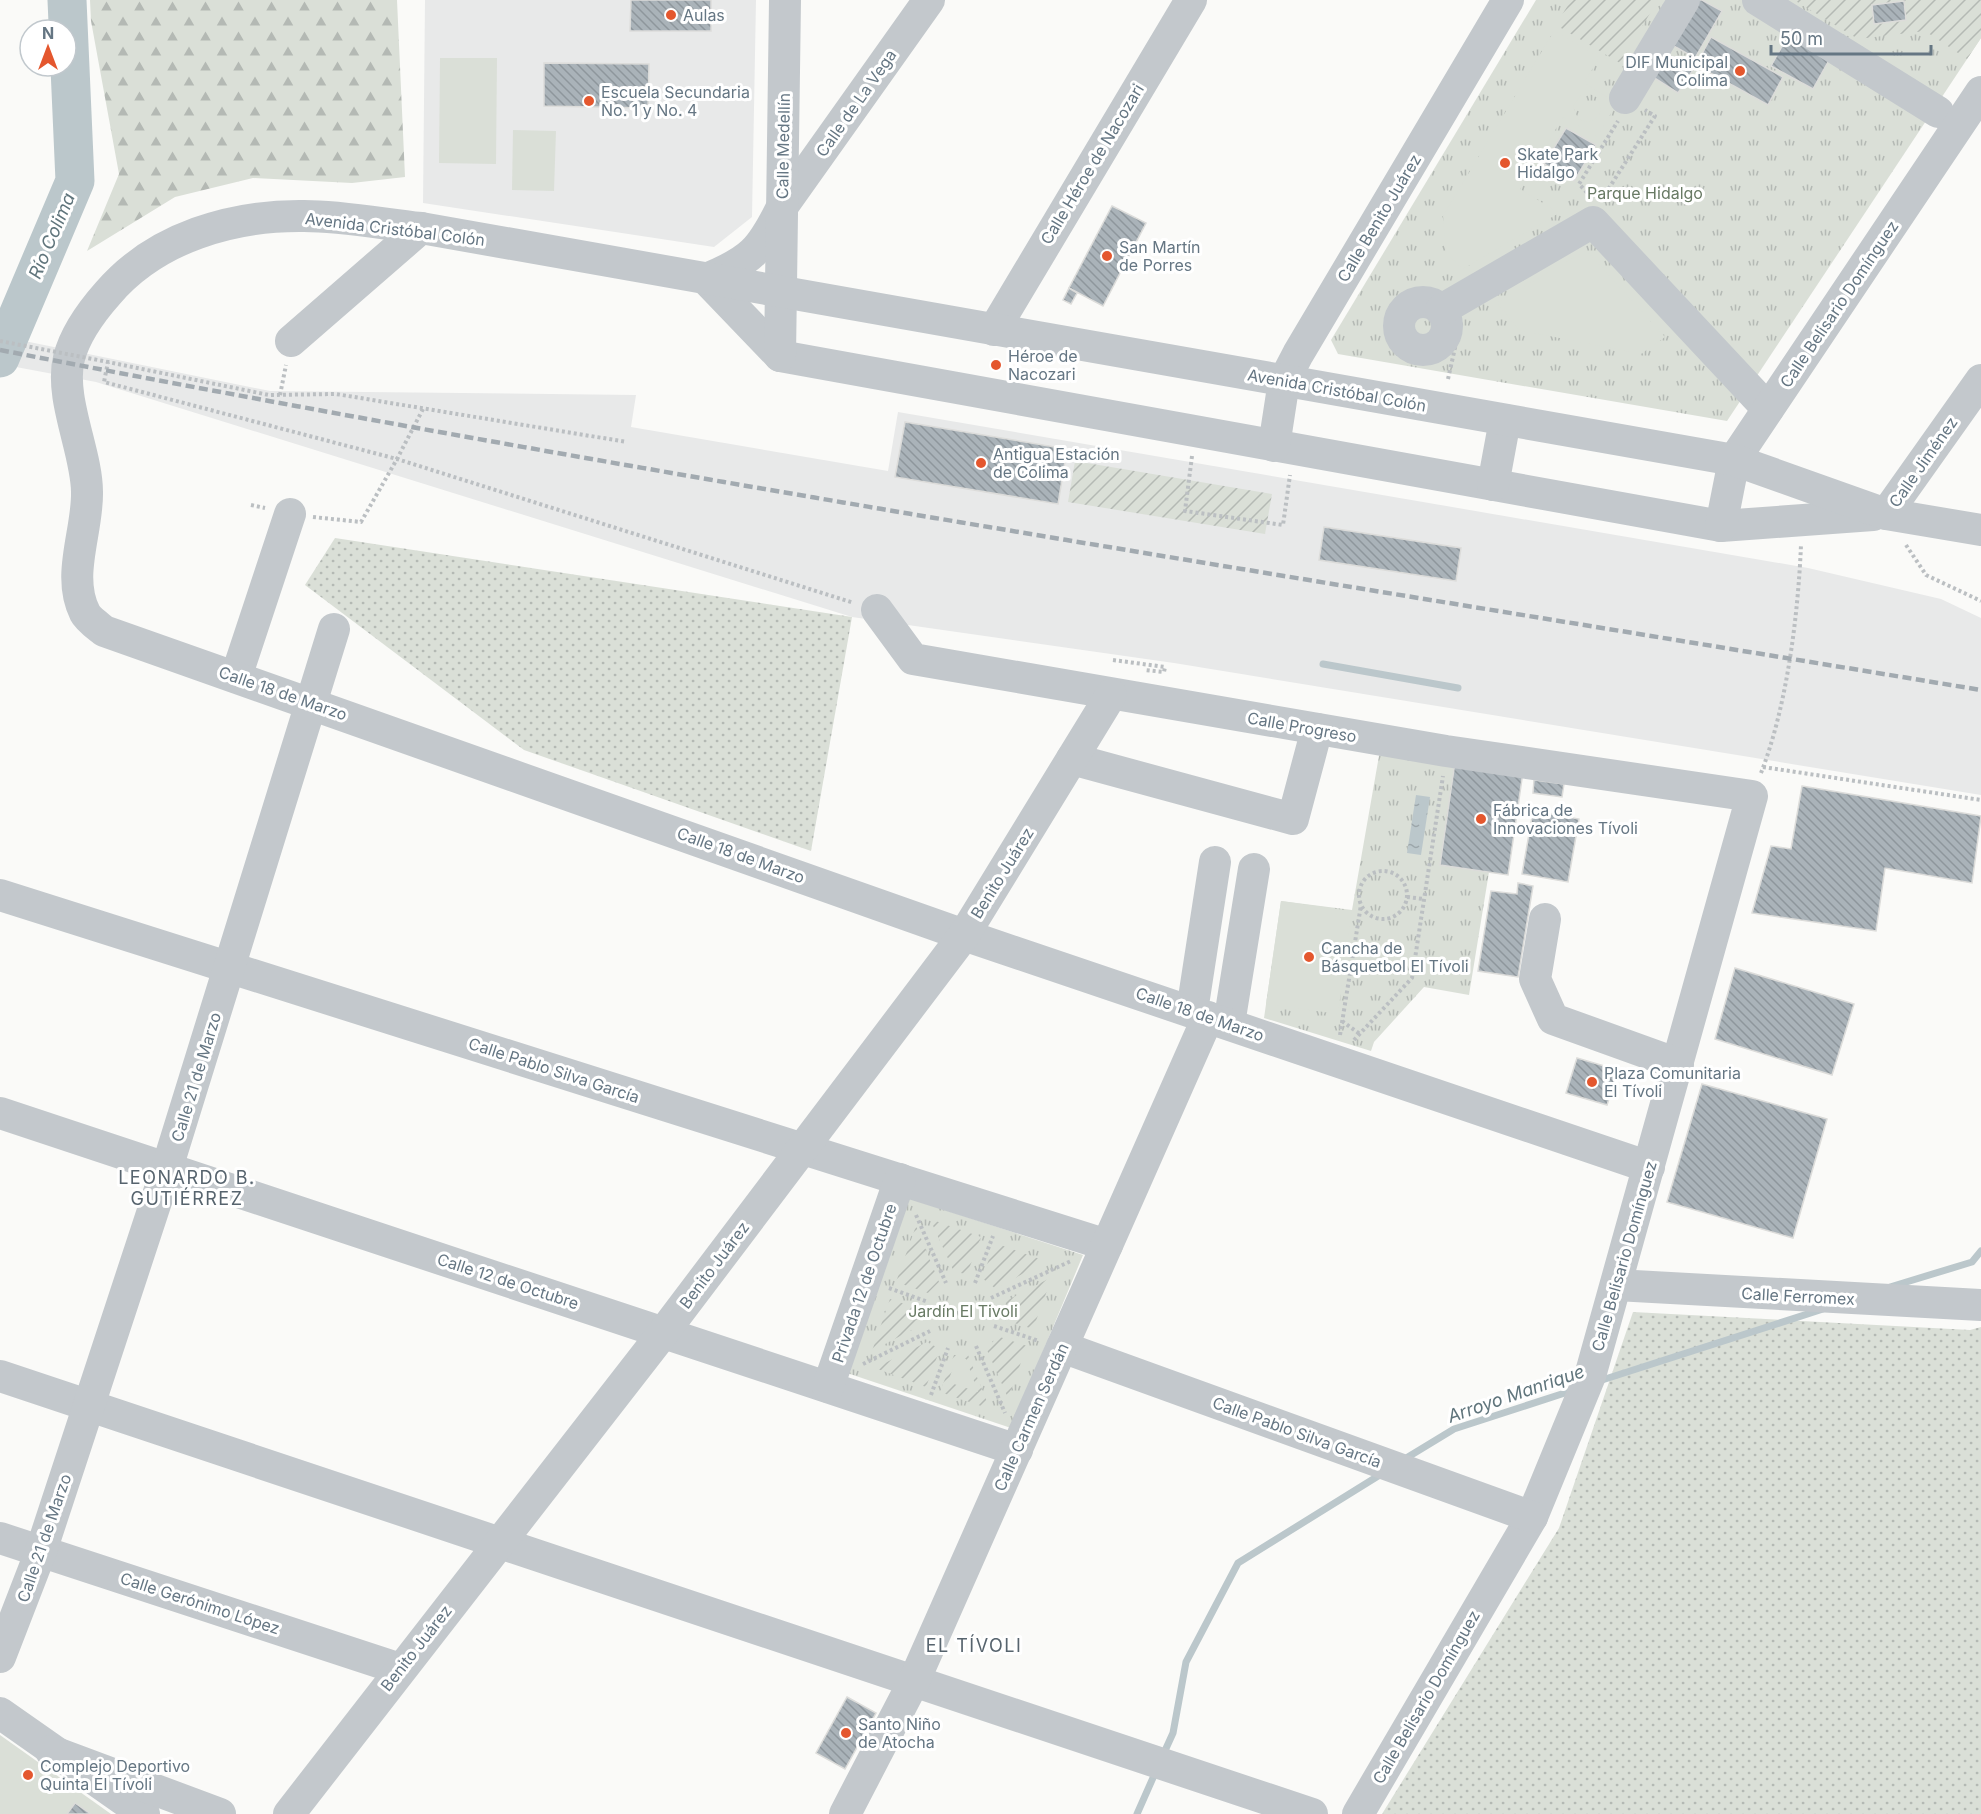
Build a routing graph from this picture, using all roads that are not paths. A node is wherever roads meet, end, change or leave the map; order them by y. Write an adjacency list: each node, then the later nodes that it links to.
1 (785, 0): 9 (street, Calle Medellín)
2 (929, 0): 9 (street, Calle de La Vega)
3 (1191, 0): 14 (street, Calle Héroe de Nacozari)
4 (1508, 0): 19 (street, Calle Benito Juárez)
5 (1684, 0): 7 (street)
6 (1758, 0): 8 (street)
7 (1622, 109)
8 (1967, 111): 20 (street, Calle Belisario Domínguez)
9 (782, 207): 11 (street, Calle de La Vega); 12 (street, Calle Medellín)
10 (422, 228): 11 (street, Avenida Cristóbal Colón); 15 (street); 17 (street, Avenida Cristóbal Colón)
11 (706, 279): 12 (street, Avenida Cristóbal Colón); 16 (street)
12 (780, 292): 14 (street, Avenida Cristóbal Colón); 16 (street)
13 (1441, 310): 20 (street)
14 (994, 330): 19 (street, Avenida Cristóbal Colón)
15 (291, 341)
16 (780, 356): 22 (street, Avenida Cristóbal Colón)
17 (69, 358): 31 (street, Calle 18 de Marzo)
18 (1981, 380): 26 (street, Calle Jiménez)
19 (1284, 381): 21 (street, Avenida Cristóbal Colón); 22 (street, Calle Benito Juárez)
20 (1768, 409): 23 (street, Calle Belisario Domínguez)
21 (1505, 420): 23 (street, Avenida Cristóbal Colón); 24 (street)
22 (1284, 448): 24 (street, Avenida Cristóbal Colón)
23 (1734, 460): 26 (street, Avenida Cristóbal Colón); 27 (street, Calle Belisario Domínguez)
24 (1493, 485): 27 (street, Avenida Cristóbal Colón)
25 (290, 514): 31 (street)
26 (1886, 514): 27 (street, Avenida Cristóbal Colón); 28 (street, Avenida Cristóbal Colón)
27 (1721, 526)
28 (1981, 530)
29 (877, 610): 32 (street, Calle Progreso)
30 (334, 629): 33 (street, Calle 21 de Marzo)
31 (236, 677): 33 (street, Calle 18 de Marzo)
32 (1111, 695): 34 (street, Calle Progreso); 35 (street, Benito Juárez)
33 (312, 703): 39 (street, Calle 18 de Marzo); 40 (street, Calle 21 de Marzo)
34 (1317, 729): 35 (street); 36 (street, Calle Progreso)
35 (1072, 759): 39 (street, Benito Juárez)
36 (1752, 796): 42 (street, Calle Belisario Domínguez)
37 (0, 894): 40 (street, Calle Pablo Silva García)
38 (1545, 919): 42 (street)
39 (964, 935): 41 (street, Calle 18 de Marzo); 44 (street, Benito Juárez)
40 (230, 967): 44 (street, Calle Pablo Silva García); 46 (street, Calle 21 de Marzo)
41 (1210, 1017): 41 (street); 45 (street, Calle 18 de Marzo); 48 (street, Calle Carmen Serdán)
42 (1678, 1064): 45 (street, Calle Belisario Domínguez)
43 (0, 1113): 46 (street, Calle 12 de Octubre)
44 (802, 1148): 47 (street, Calle Pablo Silva García); 51 (street, Benito Juárez)
45 (1649, 1167): 49 (street, Calle Belisario Domínguez)
46 (167, 1168): 51 (street, Calle 12 de Octubre); 55 (street, Calle 21 de Marzo)
47 (900, 1179): 48 (street, Calle Pablo Silva García); 54 (street, Privada 12 de Octubre)
48 (1107, 1245): 52 (street, Calle Carmen Serdán)
49 (1616, 1285): 50 (street, Calle Ferromex); 57 (street, Calle Belisario Domínguez)
50 (1967, 1304)
51 (663, 1333): 54 (street, Calle 12 de Octubre); 59 (street, Benito Juárez)
52 (1054, 1345): 56 (street, Calle Carmen Serdán); 57 (street, Calle Pablo Silva García)
53 (0, 1376): 55 (street)
54 (828, 1387): 56 (street, Calle 12 de Octubre)
55 (88, 1406): 59 (street); 60 (street, Calle 21 de Marzo)
56 (1017, 1450): 63 (street, Calle Carmen Serdán)
57 (1532, 1517): 71 (street, Calle Belisario Domínguez)
58 (0, 1538): 60 (street, Calle Gerónimo López)
59 (498, 1542): 62 (street, Benito Juárez); 63 (street)
60 (41, 1551): 61 (street, Calle 21 de Marzo); 62 (street, Calle Gerónimo López)
61 (0, 1658)
62 (400, 1669): 68 (street, Benito Juárez)
63 (914, 1681): 69 (street, Calle Carmen Serdán); 70 (street)
64 (0, 1713): 65 (street)
65 (51, 1751): 66 (street); 67 (street)
66 (144, 1814)
67 (220, 1814)
68 (289, 1814)
69 (845, 1814)
70 (1312, 1814)
71 (1358, 1814)

